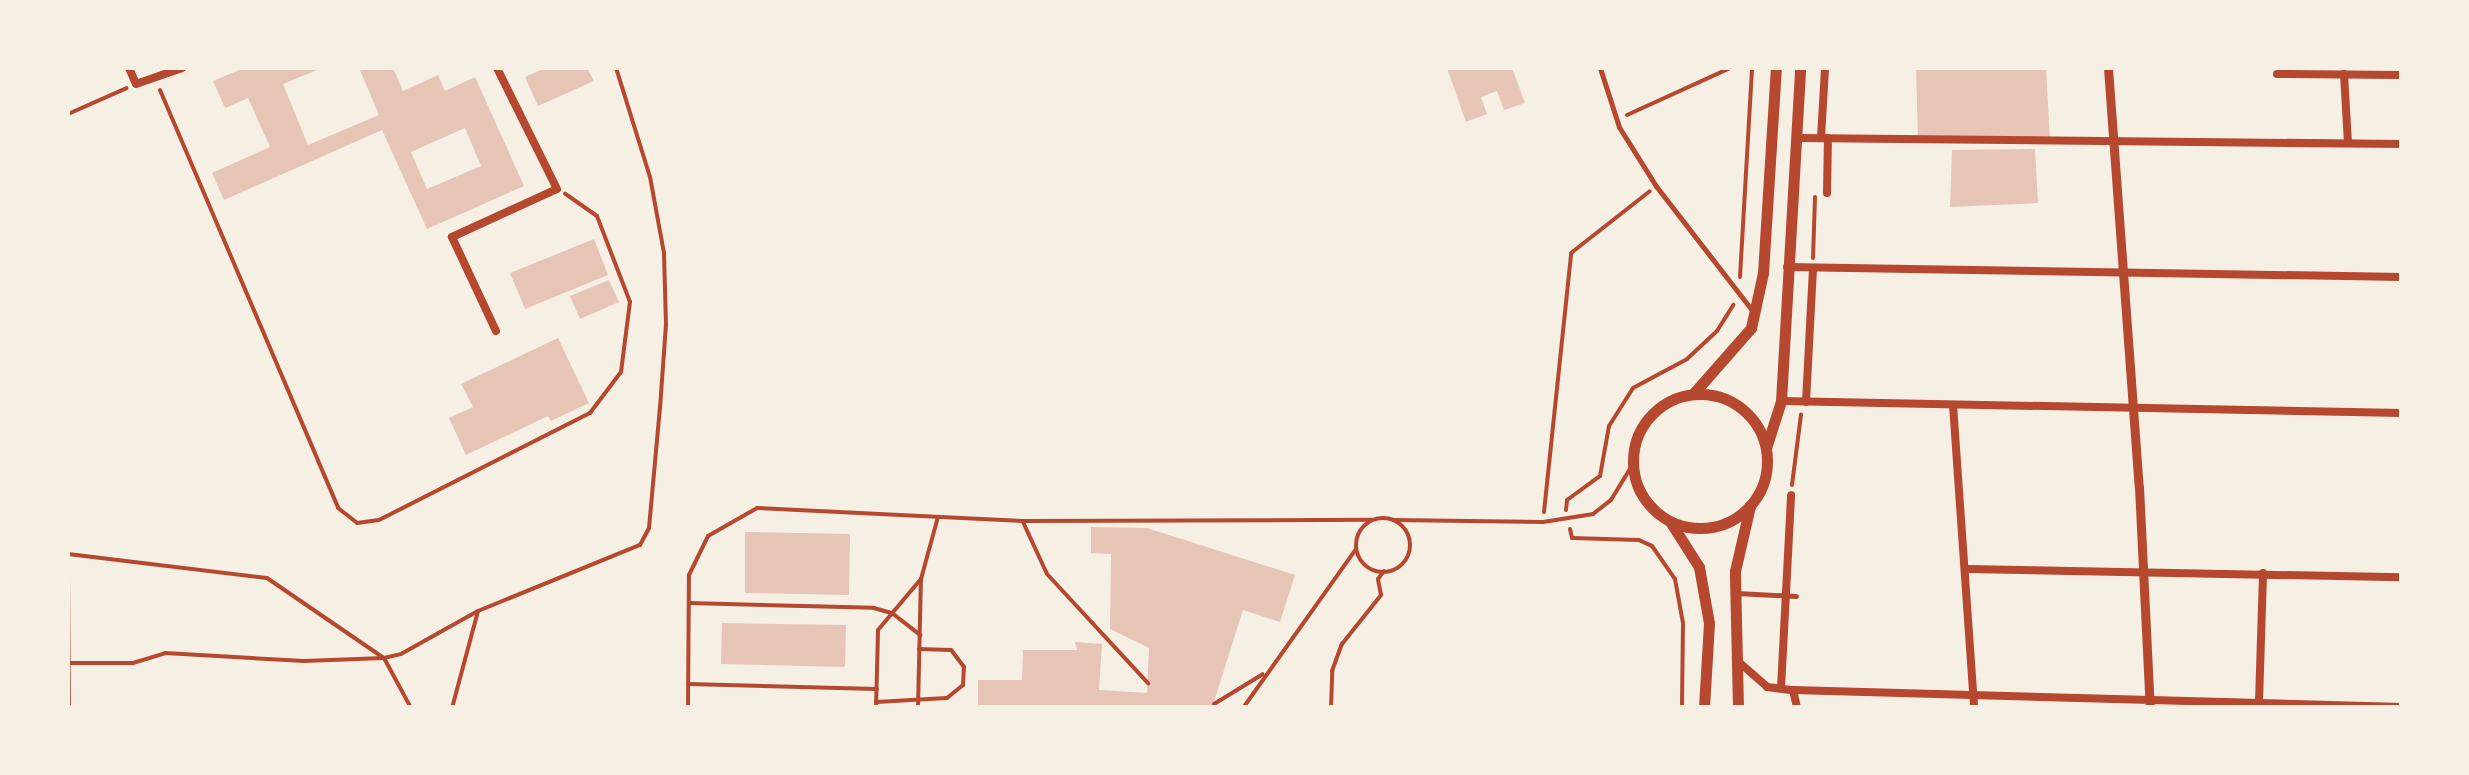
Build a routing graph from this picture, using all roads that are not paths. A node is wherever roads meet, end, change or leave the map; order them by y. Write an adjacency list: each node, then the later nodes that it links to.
1 (129, 68): 2 (street)
2 (182, 68)
3 (498, 68): 23 (street)
4 (1600, 68): 22 (street)
5 (1800, 68): 12 (main road)
6 (1825, 68): 13 (street)
7 (2108, 68): 14 (street)
8 (1775, 69): 22 (main road)
9 (2277, 74): 10 (street)
10 (2344, 74): 11 (street); 15 (street)
11 (2402, 75)
12 (1796, 138): 13 (street); 18 (main road)
13 (1825, 138): 14 (street); 17 (street)
14 (2112, 141): 15 (street); 20 (street)
15 (2348, 143): 16 (street)
16 (2402, 144)
17 (1827, 194)
18 (1786, 267): 19 (street); 25 (main road)
19 (1813, 268): 20 (street); 26 (street)
20 (2123, 270): 21 (street); 28 (street)
21 (2402, 277)
22 (1754, 314): 24 (main road)
23 (496, 332)
24 (1693, 394): 30 (main road); 31 (main road)
25 (1781, 402): 26 (street); 30 (main road)
26 (1806, 402): 27 (street)
27 (1953, 405): 28 (street); 40 (street)
28 (2132, 408): 29 (street); 42 (street)
29 (2402, 413)
30 (1766, 448): 33 (main road)
31 (1633, 464): 36 (lane); 38 (main road)
32 (1791, 495): 47 (street)
33 (1750, 506): 38 (main road); 46 (main road)
34 (938, 517): 37 (lane); 44 (lane); 49 (lane)
35 (1372, 520): 36 (lane); 37 (lane); 39 (lane)
36 (1393, 520): 41 (lane)
37 (1022, 521): 55 (lane)
38 (1672, 522): 70 (main road)
39 (1356, 550): 41 (lane); 54 (lane)
40 (1968, 568): 42 (street); 60 (street)
41 (1384, 572): 69 (lane)
42 (2143, 573): 43 (street); 62 (street)
43 (2263, 573): 45 (street); 61 (street)
44 (920, 578): 50 (lane); 51 (lane)
45 (2402, 578)
46 (1736, 594): 47 (street); 53 (main road)
47 (1786, 595): 48 (street); 57 (street)
48 (1796, 596)
49 (689, 603): 50 (lane); 56 (lane)
50 (892, 613): 51 (lane); 58 (lane)
51 (920, 635): 52 (lane)
52 (920, 649): 65 (lane); 65 (lane)
53 (1741, 664): 57 (street); 71 (main road)
54 (1268, 672): 63 (lane); 68 (lane)
55 (1148, 682)
56 (688, 684): 58 (lane); 67 (lane)
57 (1782, 688): 59 (street)
58 (876, 689): 64 (lane)
59 (1793, 690): 60 (street); 72 (street)
60 (1974, 695): 62 (street); 73 (street)
61 (2259, 702): 62 (street); 66 (street)
62 (2149, 703)
63 (1214, 704)
64 (876, 705): 65 (lane)
65 (918, 705)
66 (2402, 707)
67 (688, 708)
68 (1244, 708)
69 (1331, 708)
70 (1704, 708)
71 (1738, 708)
72 (1798, 708)
73 (1974, 708)

